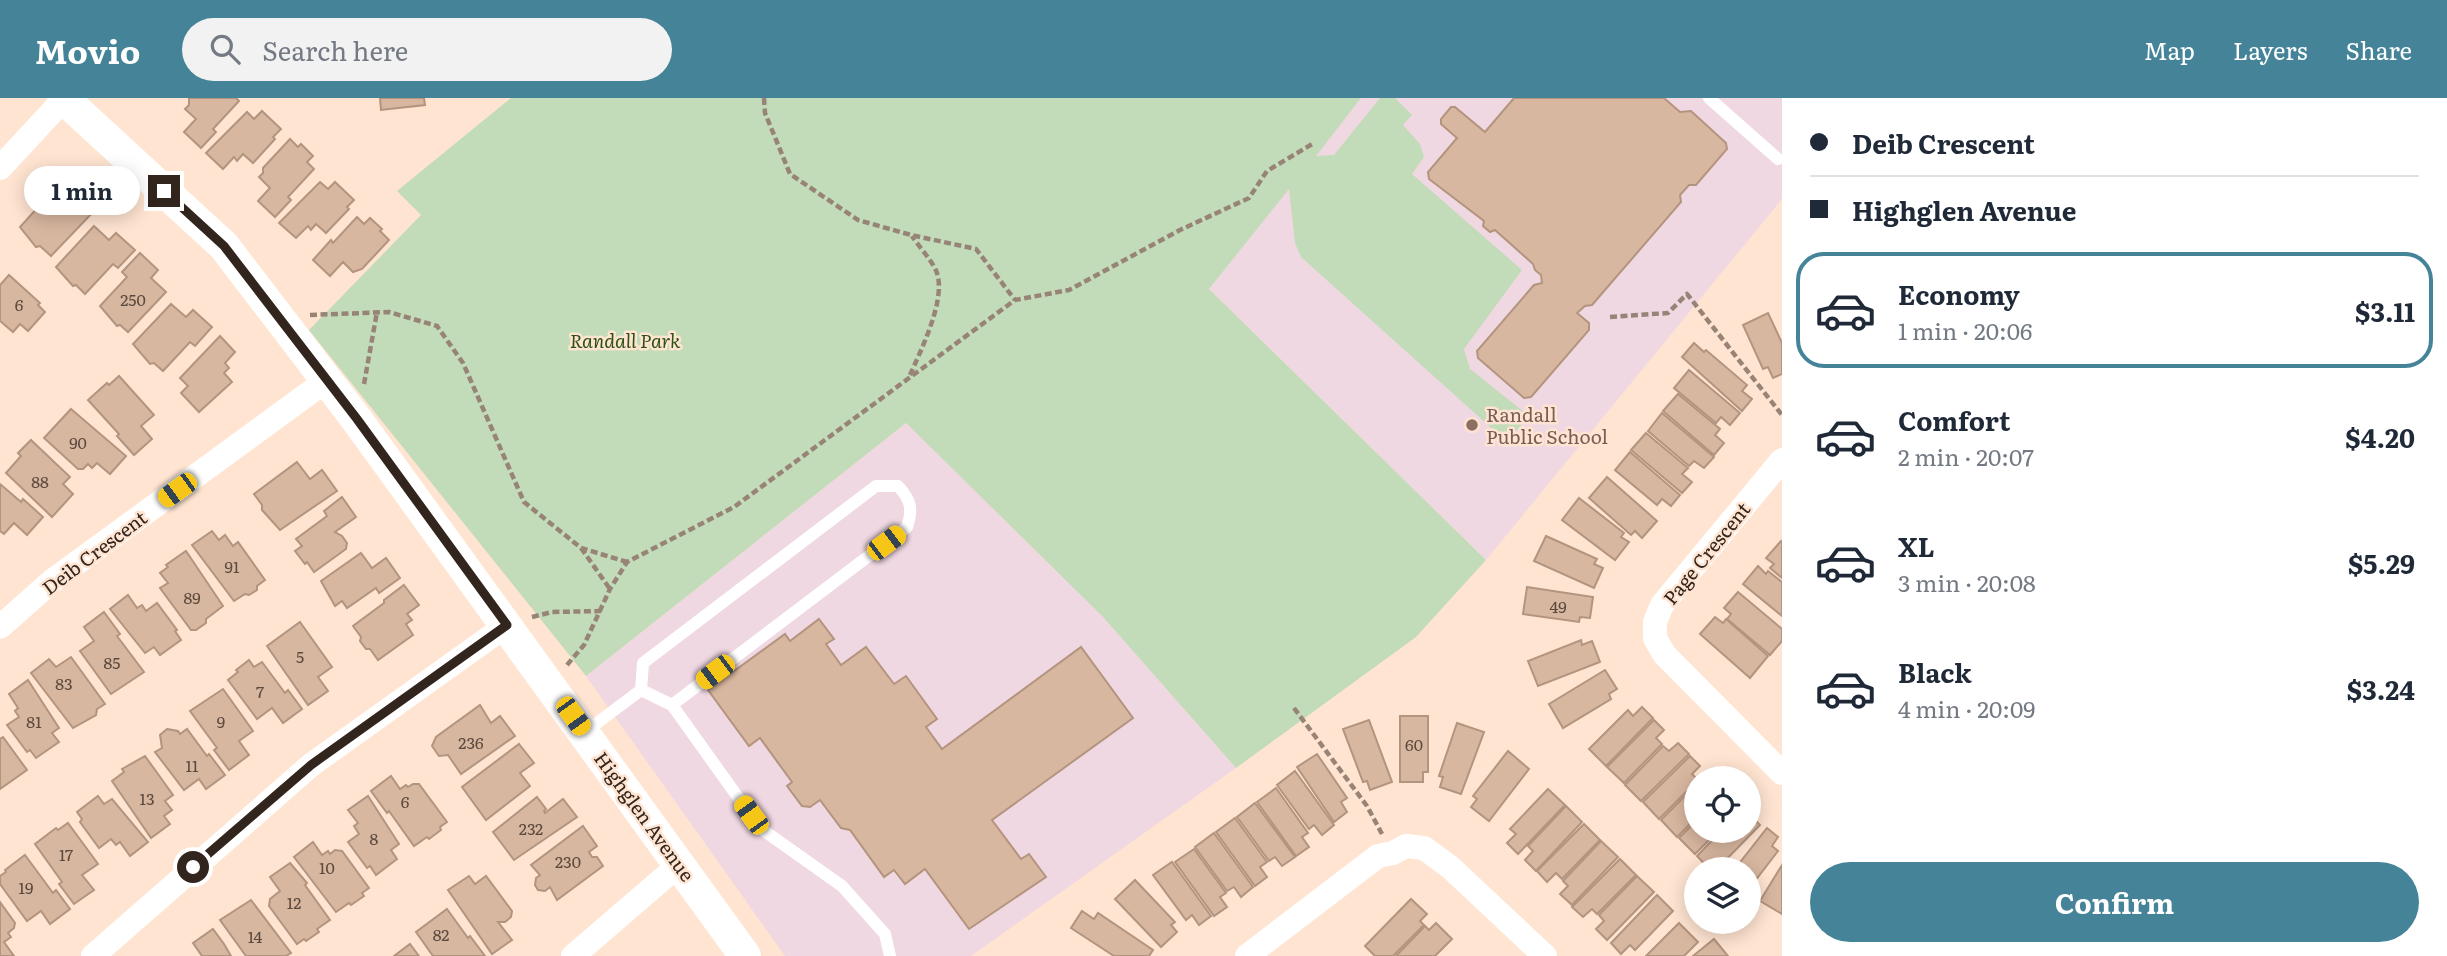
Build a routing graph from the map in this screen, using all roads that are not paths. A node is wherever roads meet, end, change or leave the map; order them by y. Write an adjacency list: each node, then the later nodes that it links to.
1 (63, 99): 4 (street); 5 (street, Highglen Avenue)
2 (1712, 99): 3 (lane)
3 (1778, 159)
4 (0, 168)
5 (327, 380): 7 (street, Highglen Avenue); 8 (street, Deib Crescent)
6 (1782, 460): 12 (street, Page Crescent)
7 (507, 625): 11 (street, Highglen Avenue); 14 (street)
8 (0, 627)
9 (641, 690): 10 (lane); 10 (lane); 11 (lane)
10 (672, 705): 17 (lane)
11 (584, 732): 13 (street, Highglen Avenue)
12 (1782, 773)
13 (680, 864): 15 (street); 16 (street, Highglen Avenue)
14 (93, 956)
15 (573, 956)
16 (745, 956)
17 (890, 956)
18 (1247, 956): 19 (street)
19 (1545, 956)

